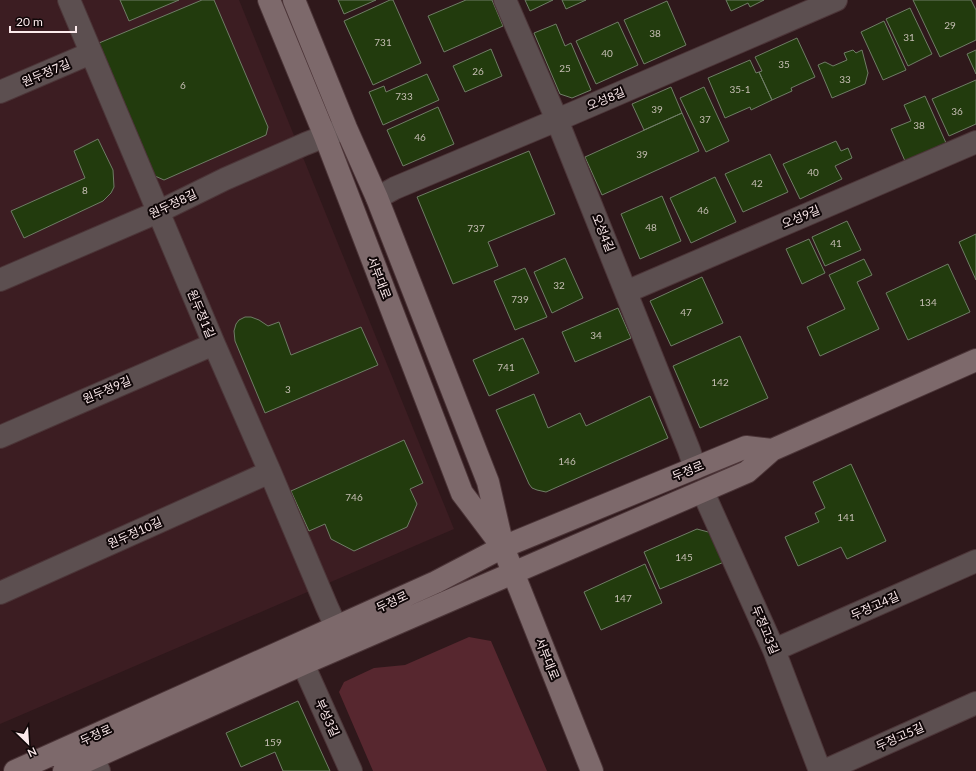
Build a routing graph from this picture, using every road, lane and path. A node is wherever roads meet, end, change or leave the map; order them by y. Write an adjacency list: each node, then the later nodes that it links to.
1 (69, 0): 6 (street, 원두정1길)
2 (269, 0): 10 (street, 서부대로)
3 (294, 0): 9 (street, 서부대로)
4 (505, 0): 8 (street, 오성4길)
5 (836, 0): 8 (street, 오성8길)
6 (91, 53): 7 (street, 원두정7길); 13 (street, 원두정1길)
7 (0, 92)
8 (557, 120): 12 (street, 오성8길); 15 (street, 오성4길)
9 (346, 128): 10 (street, 원두정8길); 12 (street, 서부대로)
10 (325, 136): 13 (street, 원두정8길); 23 (street, 서부대로)
11 (976, 142): 15 (street, 오성9길)
12 (377, 198): 23 (street, 서부대로)
13 (158, 212): 14 (street, 원두정8길); 16 (street, 원두정1길)
14 (0, 280)
15 (626, 292): 20 (street, 오성4길)
16 (214, 344): 18 (street, 원두정9길); 21 (street, 원두정1길)
17 (976, 360): 19 (street, 두정로)
18 (0, 437)
19 (772, 450): 20 (street, 두정로); 22 (street, 두정로)
20 (695, 468): 23 (street, 두정로)
21 (270, 472): 26 (street, 원두정10길); 27 (street, 원두정1길)
22 (703, 492): 25 (street, 두정로); 28 (street, 두정고3길)
23 (503, 548): 25 (street, 서부대로); 27 (street, 두정로)
24 (976, 561): 28 (street, 두정고4길)
25 (513, 573): 29 (street, 두정로); 35 (street, 서부대로)
26 (0, 593)
27 (336, 628): 32 (street, 두정로)
28 (774, 650): 36 (street, 두정고3길)
29 (303, 664): 31 (street, 두정로); 34 (street, 부성3길)
30 (976, 702): 37 (street, 두정고5길)
31 (96, 765): 33 (street, 두정로)
32 (15, 771)
33 (64, 771)
34 (351, 771)
35 (592, 771)
36 (820, 771)
37 (824, 771)

